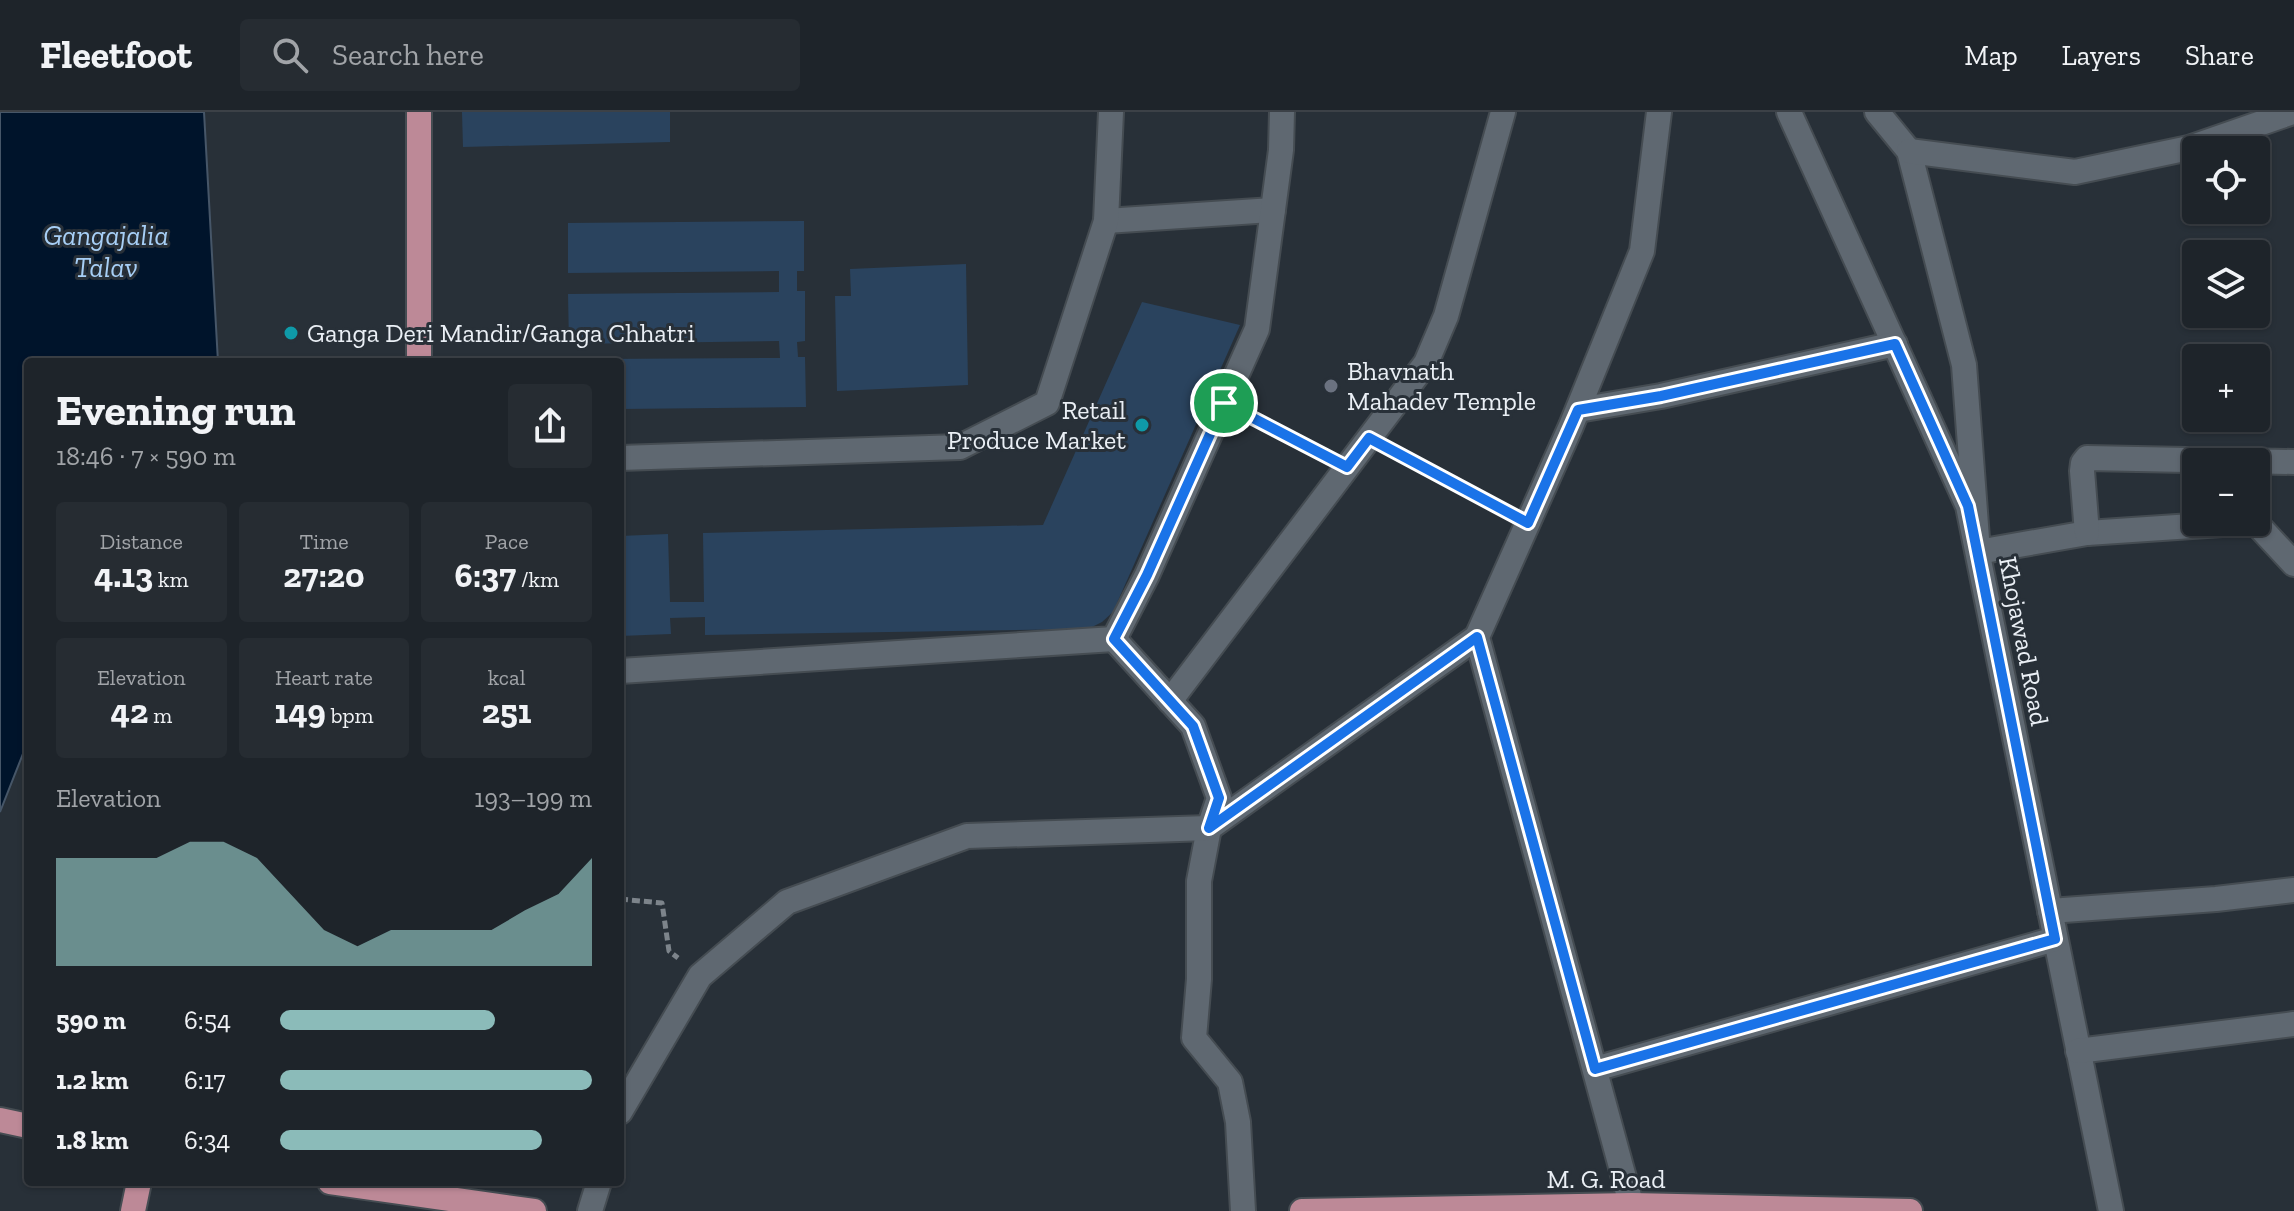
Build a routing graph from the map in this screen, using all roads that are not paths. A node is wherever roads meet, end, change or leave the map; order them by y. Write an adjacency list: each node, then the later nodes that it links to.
1 (419, 112): 13 (main road)
2 (1111, 112): 11 (street)
3 (1282, 112): 10 (street)
4 (1503, 112): 25 (street)
5 (1659, 112): 14 (street)
6 (1789, 112): 12 (street, Khojawad Road)
7 (1877, 112): 9 (street)
8 (2293, 112): 9 (street)
9 (1909, 151): 20 (street)
10 (1273, 210): 11 (street); 23 (street)
11 (1106, 221): 15 (street)
12 (1895, 344): 14 (street); 20 (street, Khojawad Road)
13 (419, 358)
14 (1578, 410): 22 (street)
15 (624, 458)
16 (2294, 462): 18 (street)
17 (2182, 527): 18 (street)
18 (2087, 533): 20 (street)
19 (2267, 536): 21 (street)
20 (1978, 552): 28 (street, Khojawad Road)
21 (2294, 564)
22 (1477, 637): 26 (street); 32 (street)
23 (1114, 639): 24 (street); 25 (street)
24 (624, 671)
25 (1170, 701): 26 (street)
26 (1209, 828): 33 (street); 43 (street)
27 (2294, 890): 28 (street)
28 (2050, 911): 29 (street, Khojawad Road)
29 (2055, 939): 31 (street, Khojawad Road); 32 (street)
30 (2294, 1024): 31 (street)
31 (2078, 1051): 46 (street, Khojawad Road)
32 (1595, 1069): 39 (street)
33 (624, 1105)
34 (0, 1120): 35 (main road)
35 (24, 1125)
36 (138, 1186): 40 (main road)
37 (360, 1186): 41 (main road)
38 (598, 1186): 42 (street)
39 (1632, 1208): 44 (main road, M. G. Road); 45 (main road, M. G. Road)
40 (133, 1211)
41 (534, 1211)
42 (590, 1211)
43 (1243, 1211)
44 (1302, 1211)
45 (1910, 1211)
46 (2111, 1211)

